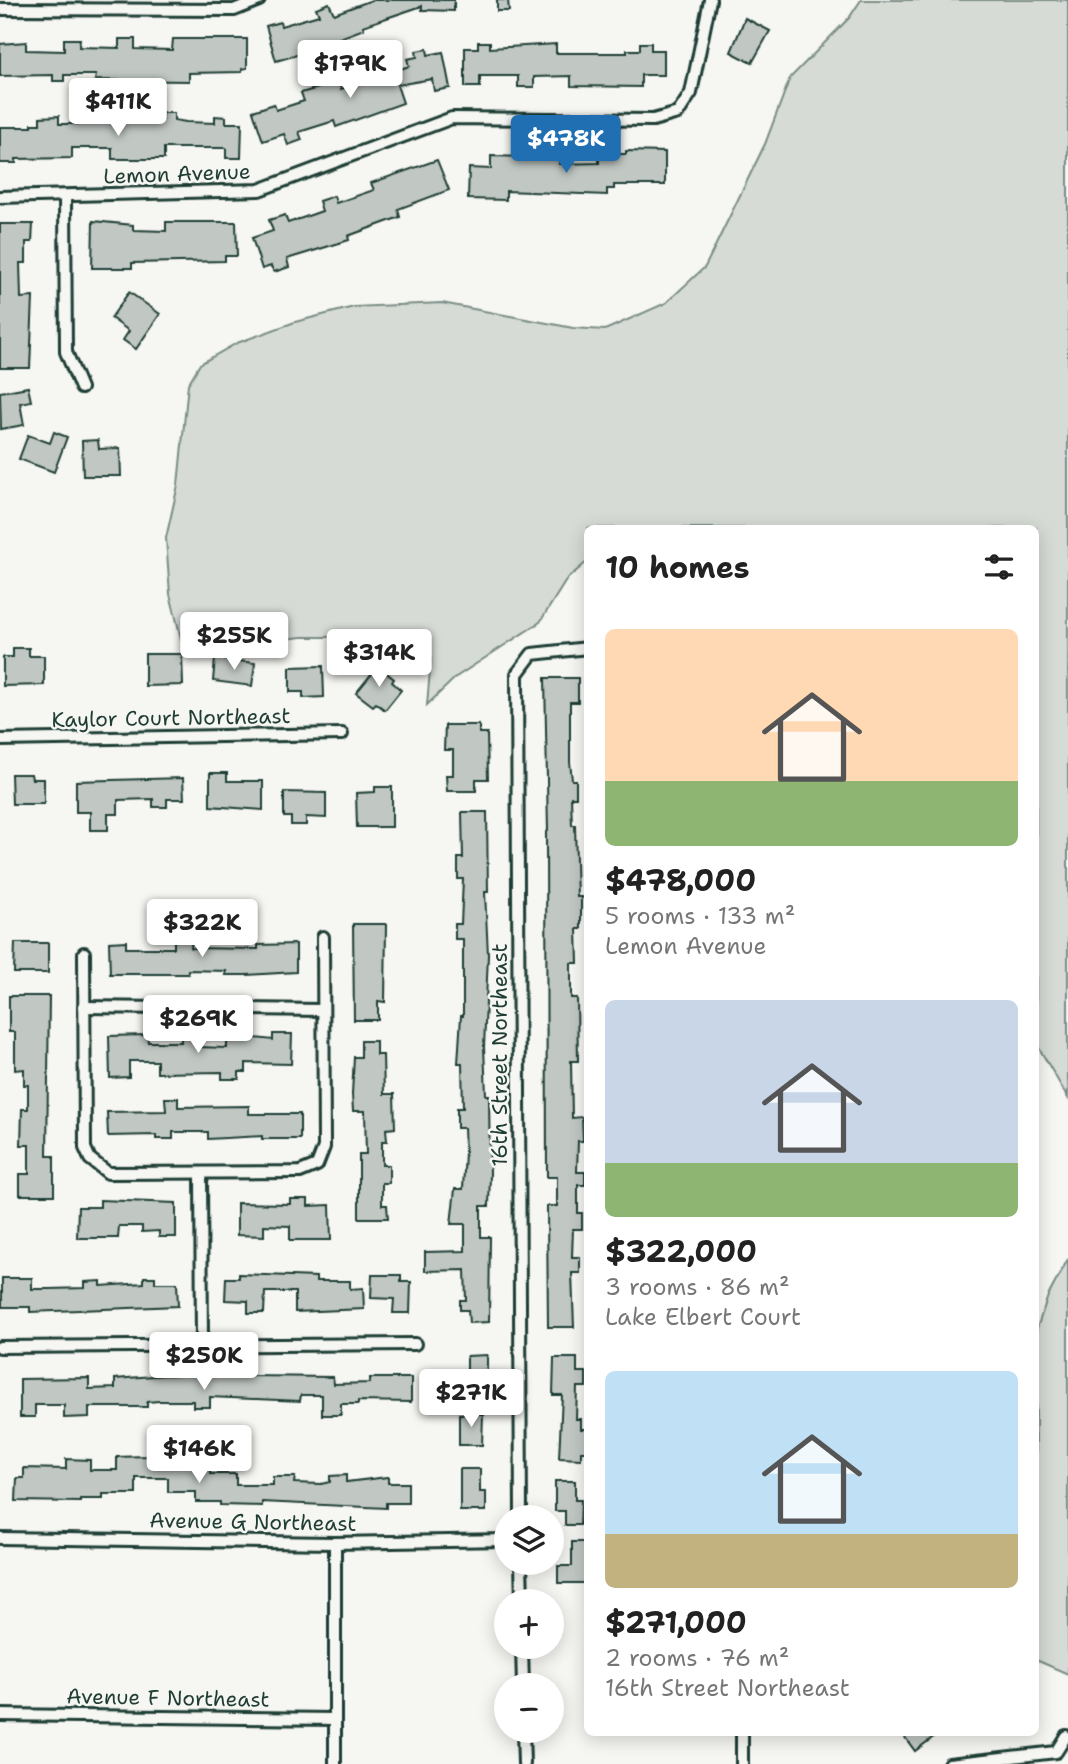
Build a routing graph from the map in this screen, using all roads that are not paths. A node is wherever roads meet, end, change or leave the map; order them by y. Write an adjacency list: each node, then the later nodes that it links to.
1 (259, 0): 3 (street)
2 (710, 0): 5 (street, Lemon Avenue)
3 (0, 9)
4 (0, 197): 5 (street, Lemon Avenue)
5 (65, 197): 6 (street)
6 (81, 388)
7 (584, 648): 18 (street, 16th Street Northeast)
8 (342, 733): 9 (street, Kaylor Court Northeast)
9 (0, 740)
10 (323, 937): 13 (street)
11 (85, 953): 12 (street)
12 (85, 1007): 13 (street); 14 (street)
13 (322, 1010): 14 (street)
14 (201, 1173): 16 (street)
15 (415, 1343): 16 (street)
16 (202, 1344): 17 (street)
17 (0, 1347)
18 (521, 1505)
19 (0, 1538): 21 (street, Avenue G Northeast)
20 (494, 1540): 21 (street, Avenue G Northeast)
21 (335, 1543): 23 (street)
22 (0, 1716): 23 (street, Avenue F Northeast)
23 (335, 1719): 27 (street)
24 (742, 1736): 29 (street)
25 (1066, 1736): 30 (street)
26 (523, 1743): 28 (street)
27 (335, 1764)
28 (524, 1764)
29 (743, 1764)
30 (949, 1764)

